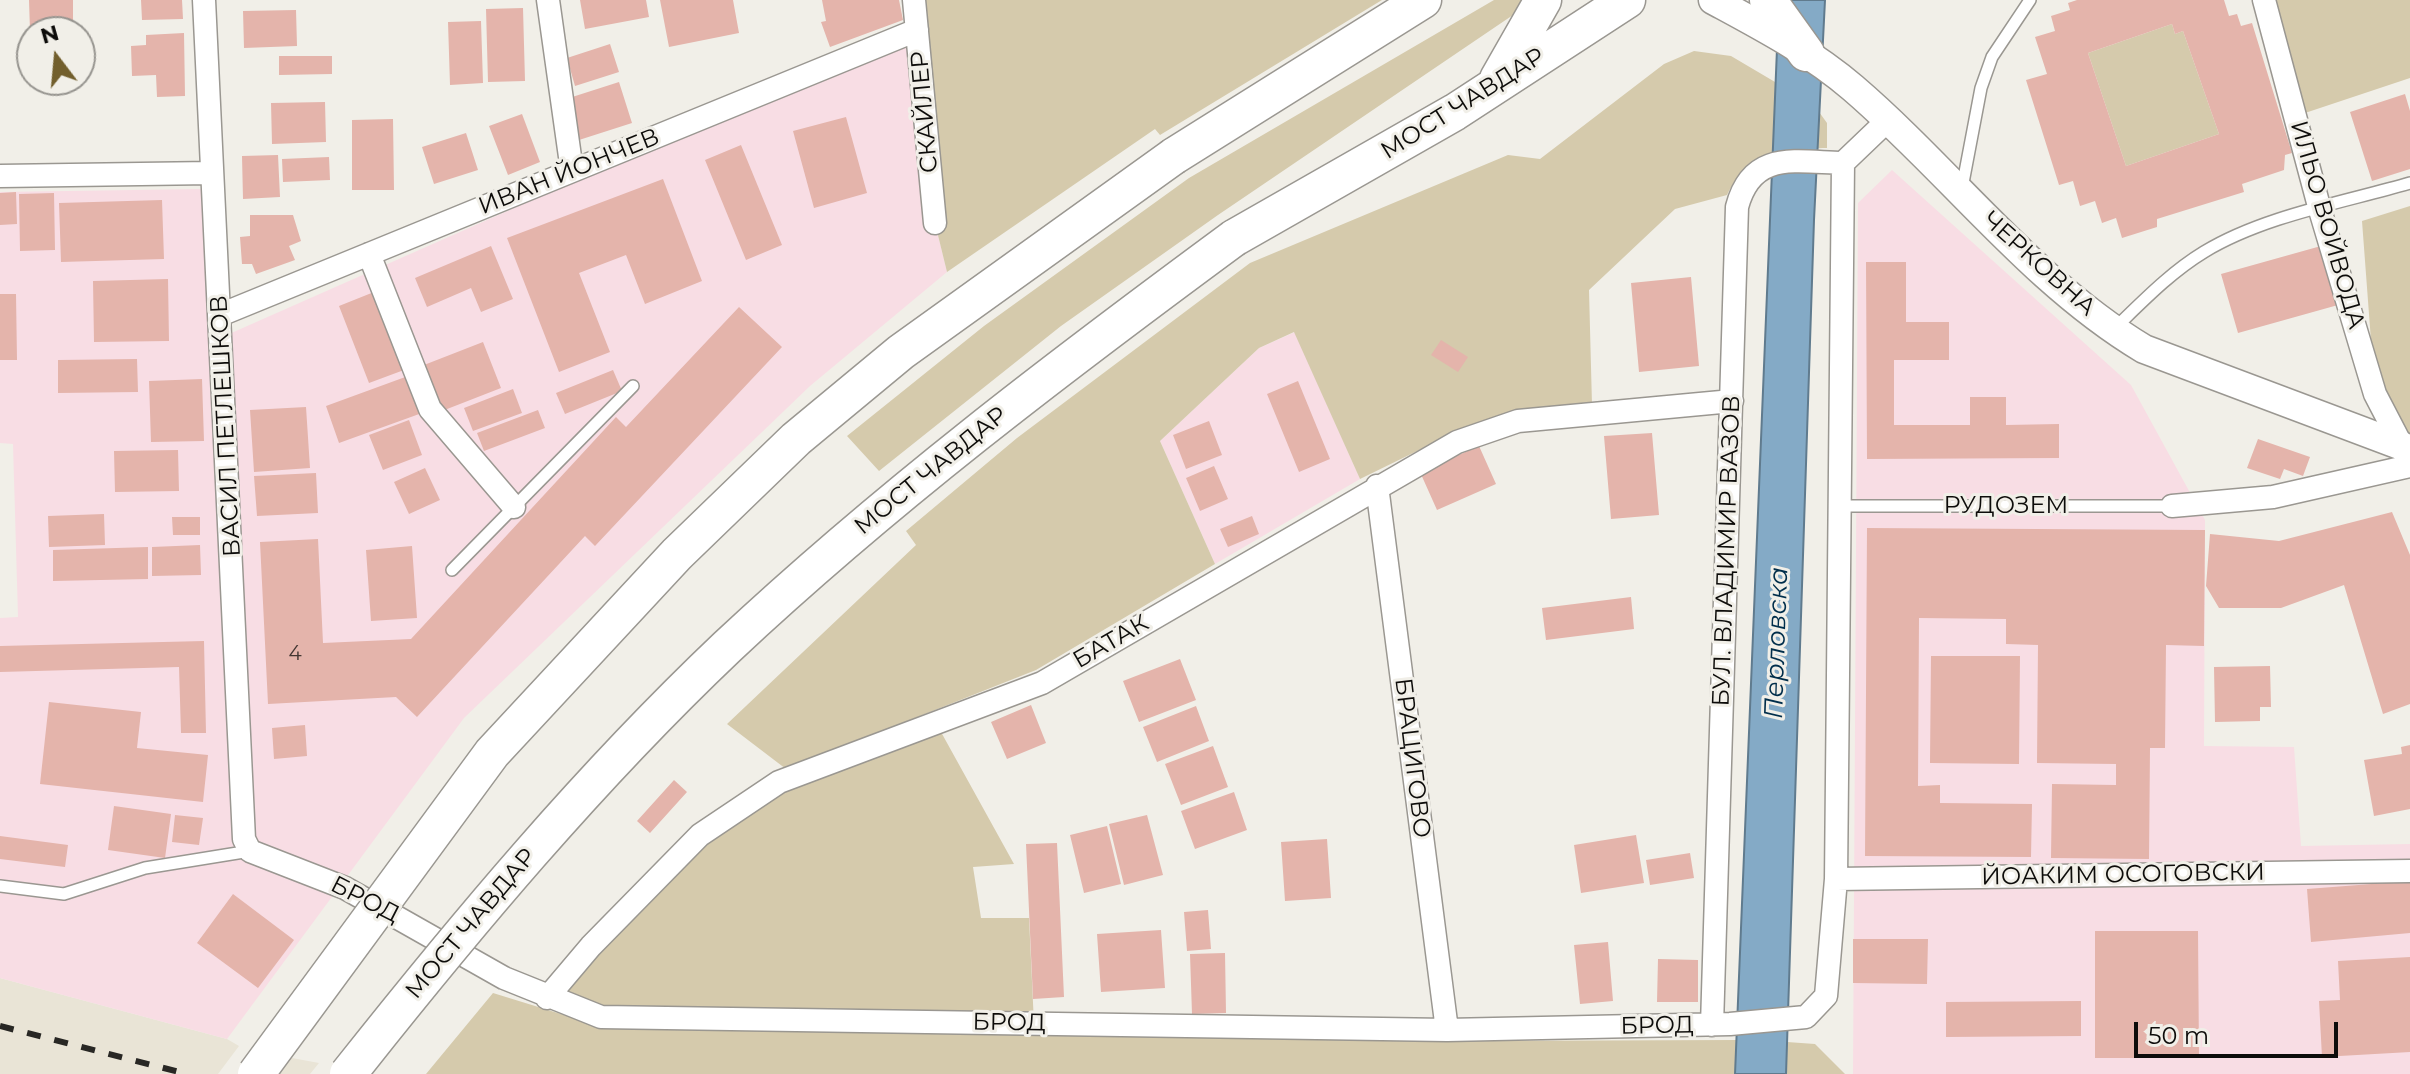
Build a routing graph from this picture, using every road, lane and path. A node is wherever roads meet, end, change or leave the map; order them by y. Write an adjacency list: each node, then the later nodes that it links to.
1 (204, 0): 17 (street, ВАСИЛ ПЕТЛЕШКОВ)
2 (548, 0): 16 (street)
3 (914, 0): 11 (street, СКАЙЛЕР)
4 (1543, 0): 13 (main road)
5 (1627, 0): 13 (main road, МОСТ ЧАВДАР)
6 (1713, 0): 12 (street, ЧЕРКОВНА)
7 (1768, 0): 12 (main road)
8 (2030, 0): 20 (lane)
9 (2264, 0): 21 (street, ИЛЬО ВОЙВОДА)
10 (1409, 4): 41 (main road, bridge)
11 (917, 30): 16 (street, ИВАН ЙОНЧЕВ); 22 (street, СКАЙЛЕР)
12 (1806, 53): 14 (street, ЧЕРКОВНА)
13 (1493, 88): 42 (main road, МОСТ ЧАВДАР, bridge)
14 (1888, 120): 15 (street); 20 (street, ЧЕРКОВНА)
15 (1843, 163): 27 (street, БУЛ. ВЛАДИМИР ВАЗОВ); 30 (street)
16 (572, 171): 23 (street, ИВАН ЙОНЧЕВ)
17 (211, 173): 18 (street); 24 (street, ВАСИЛ ПЕТЛЕШКОВ)
18 (0, 176)
19 (2410, 183): 21 (lane)
20 (1961, 192): 25 (street, ЧЕРКОВНА)
21 (2320, 210): 25 (lane); 28 (street, ИЛЬО ВОЙВОДА)
22 (935, 223)
23 (369, 254): 24 (street, ИВАН ЙОНЧЕВ); 32 (street)
24 (220, 315): 34 (street, ВАСИЛ ПЕТЛЕШКОВ)
25 (2113, 330): 28 (street, ЧЕРКОВНА)
26 (633, 386): 32 (lane)
27 (1732, 401): 29 (street, БАТАК); 39 (street, БУЛ. ВЛАДИМИР ВАЗОВ)
28 (2407, 455): 31 (street)
29 (1377, 486): 38 (street, БАТАК); 40 (street, БРАЦИГОВО)
30 (1839, 506): 31 (lane, РУДОЗЕМ); 36 (street)
31 (2172, 506)
32 (514, 507): 33 (lane)
33 (452, 570)
34 (250, 851): 37 (lane); 38 (street, БРОД)
35 (2410, 871): 36 (street, ЙОАКИМ ОСОГОВСКИ)
36 (1836, 879): 39 (street, БРОД)
37 (0, 886)
38 (547, 998): 40 (street, БРОД)
39 (1721, 1025): 40 (street, БРОД)
40 (1447, 1030)
41 (256, 1074)
42 (348, 1074)

